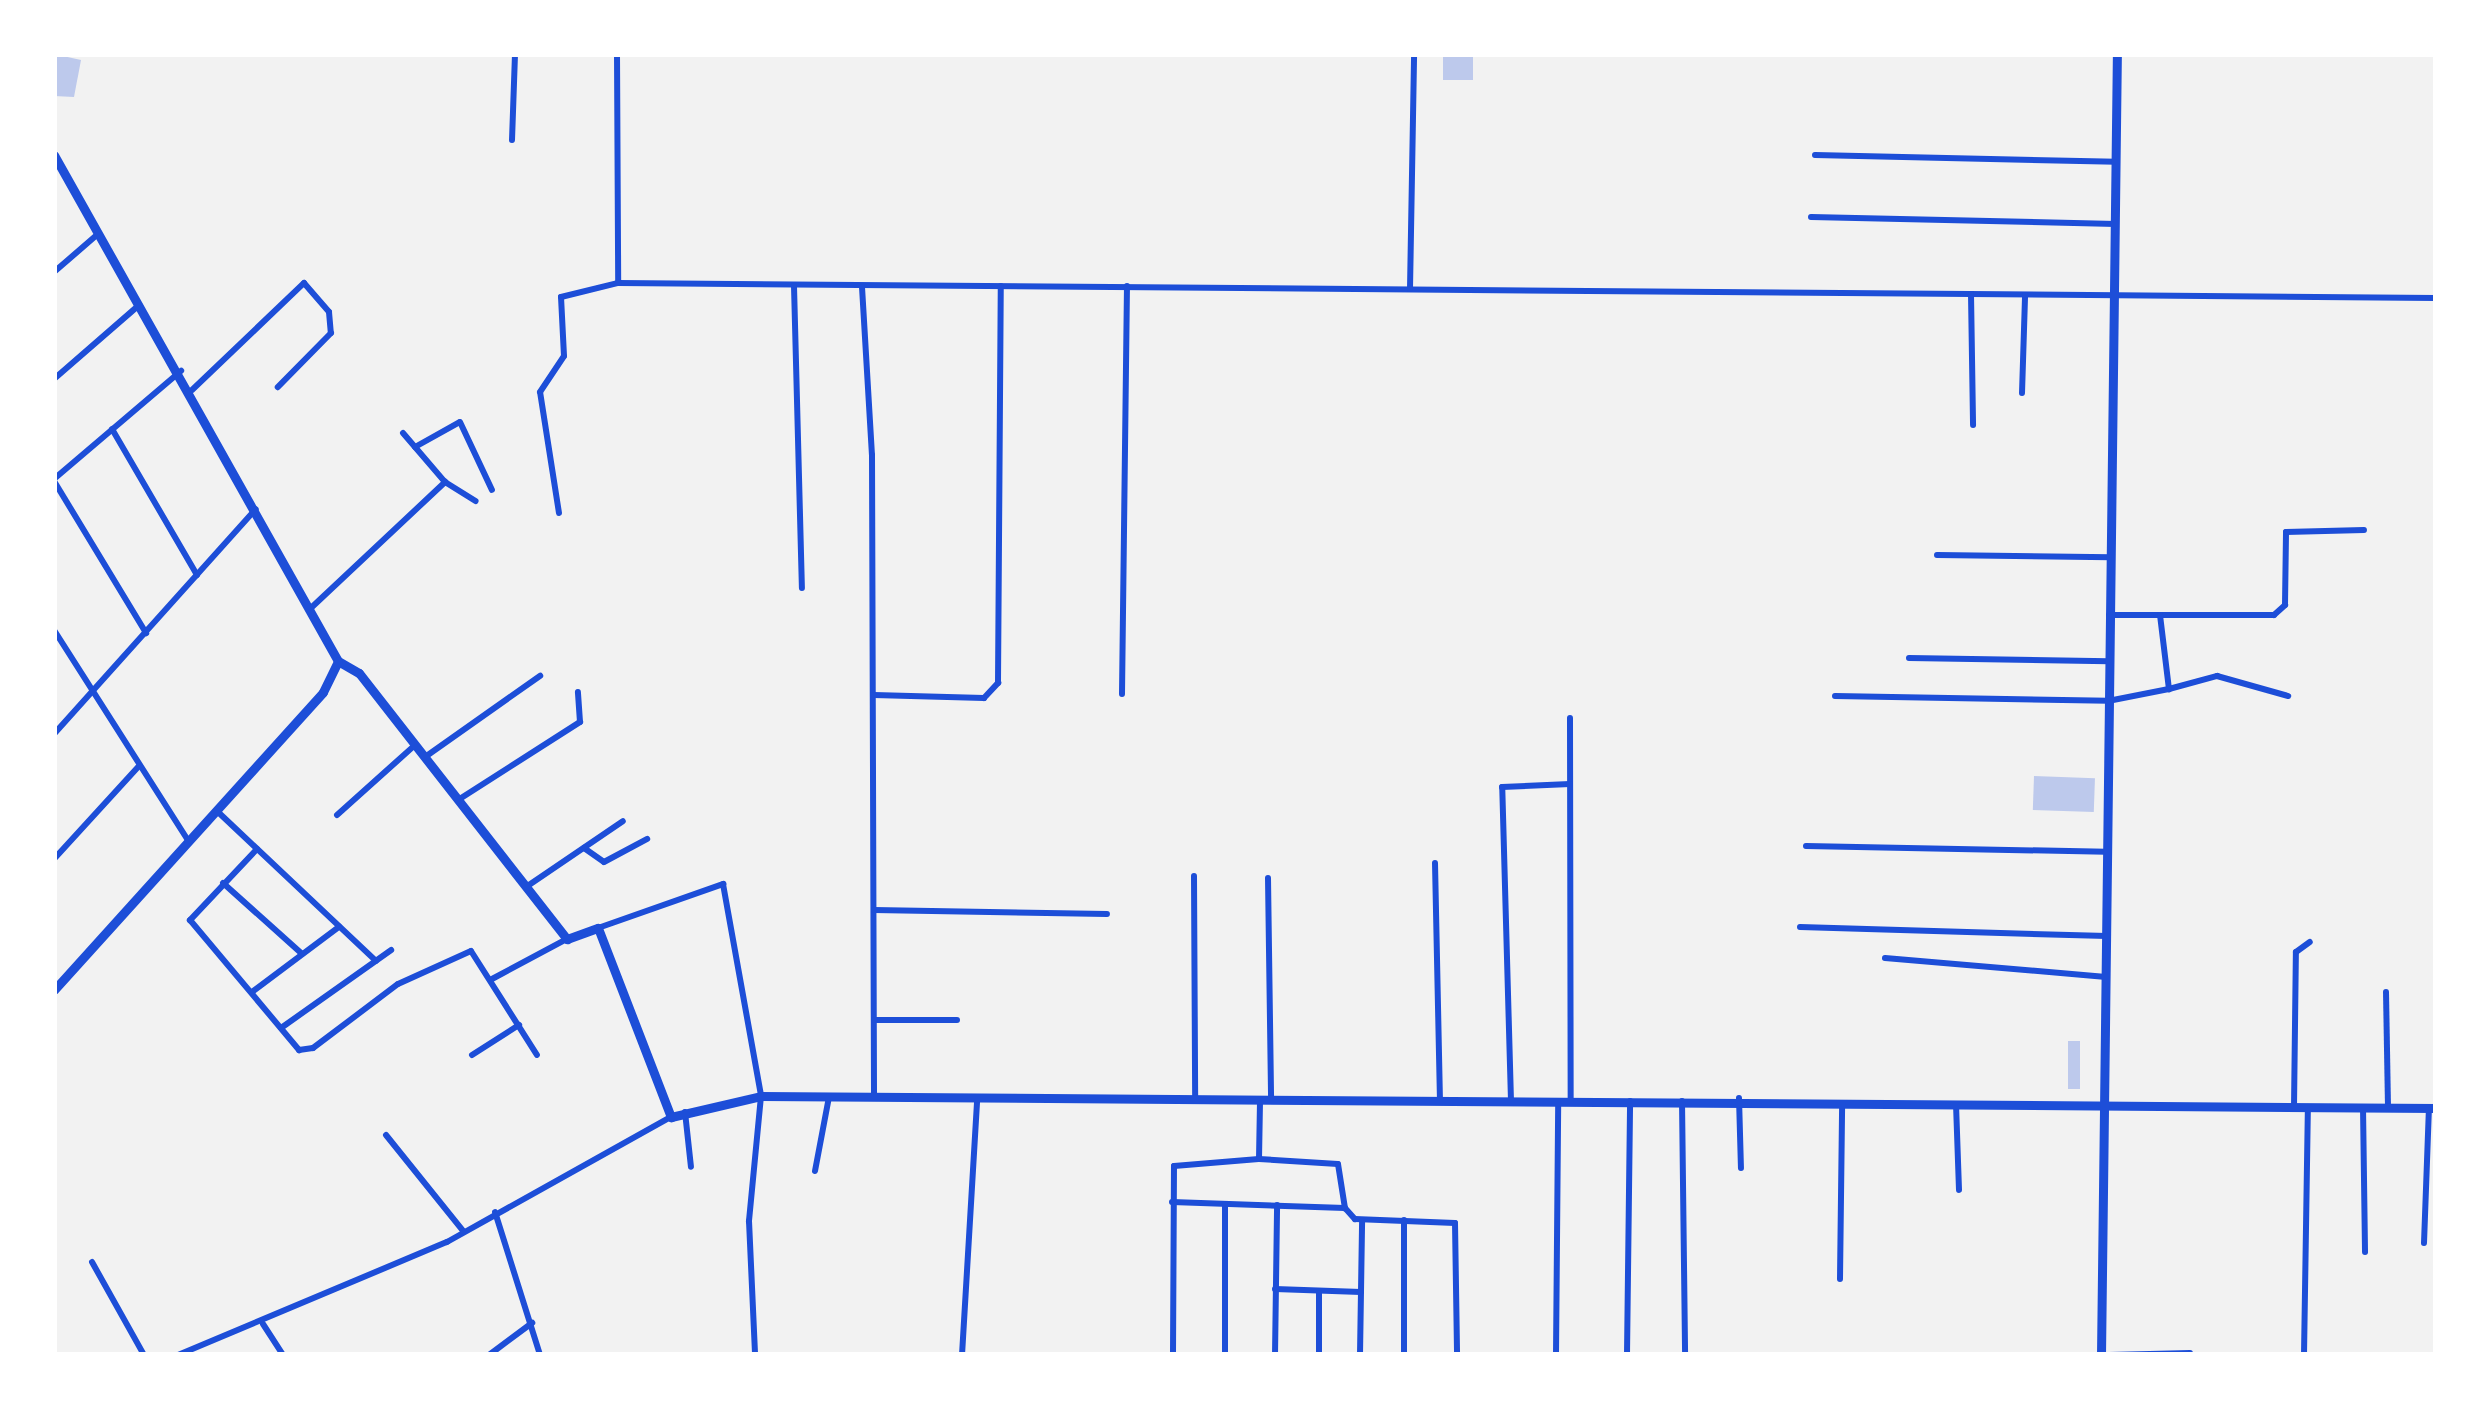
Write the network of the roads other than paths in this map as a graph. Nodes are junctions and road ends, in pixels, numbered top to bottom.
1 (514, 54) edge
2 (617, 54) edge
3 (1414, 54) edge
4 (2117, 54) edge
5 (512, 140) dead end
6 (1815, 154) dead end
7 (55, 159) edge
8 (2116, 162) junction
9 (1811, 218) dead end
10 (2116, 224) junction
11 (100, 232) junction
12 (54, 272) edge
13 (618, 283) junction
14 (794, 286) junction
15 (1001, 286) junction
16 (1127, 286) junction
17 (862, 287) junction
18 (1410, 289) junction
19 (1971, 294) junction
20 (2116, 294) junction
21 (2025, 295) junction
22 (2436, 298) edge
23 (142, 303) junction
24 (181, 371) junction
25 (54, 379) edge
26 (278, 387) dead end
27 (191, 390) junction
28 (2022, 393) dead end
29 (1973, 425) dead end
30 (112, 429) junction
31 (403, 433) dead end
32 (415, 447) junction
33 (54, 480) edge
34 (445, 482) junction
35 (492, 490) dead end
36 (476, 501) dead end
37 (257, 508) junction
38 (559, 513) dead end
39 (2364, 530) dead end
40 (1937, 555) dead end
41 (2111, 557) junction
42 (197, 575) junction
43 (802, 588) dead end
44 (312, 607) junction
45 (2110, 615) junction
46 (2160, 615) junction
47 (54, 630) edge
48 (146, 633) junction
49 (1909, 658) dead end
50 (338, 661) junction
51 (2109, 661) junction
52 (540, 676) dead end
53 (2169, 689) junction
54 (578, 692) dead end
55 (93, 693) junction
56 (1122, 694) dead end
57 (874, 695) junction
58 (1835, 696) dead end
59 (2288, 696) dead end
60 (2108, 701) junction
61 (1570, 718) dead end
62 (54, 734) edge
63 (415, 745) junction
64 (424, 757) junction
65 (139, 766) junction
66 (1570, 784) junction
67 (458, 800) junction
68 (218, 812) junction
69 (337, 814) dead end
70 (623, 821) dead end
71 (647, 839) dead end
72 (190, 843) junction
73 (1806, 847) dead end
74 (584, 848) junction
75 (256, 849) junction
76 (2106, 852) junction
77 (54, 859) edge
78 (1435, 863) dead end
79 (1194, 876) dead end
80 (1268, 878) dead end
81 (223, 883) junction
82 (526, 886) junction
83 (874, 910) junction
84 (1107, 914) dead end
85 (339, 926) junction
86 (1800, 927) dead end
87 (598, 928) junction
88 (2107, 936) junction
89 (567, 939) junction
90 (2310, 942) dead end
91 (392, 950) dead end
92 (302, 954) junction
93 (1885, 958) dead end
94 (376, 961) junction
95 (2106, 977) junction
96 (492, 980) junction
97 (54, 990) edge
98 (252, 992) junction
99 (2386, 992) dead end
100 (874, 1020) junction
101 (957, 1020) dead end
102 (519, 1025) junction
103 (281, 1028) junction
104 (472, 1055) dead end
105 (537, 1055) dead end
106 (761, 1096) junction
107 (829, 1096) junction
108 (874, 1096) junction
109 (978, 1096) junction
110 (1195, 1098) junction
111 (1739, 1098) junction
112 (1682, 1099) junction
113 (1266, 1100) junction
114 (1630, 1100) junction
115 (1842, 1100) junction
116 (1440, 1101) junction
117 (1511, 1101) junction
118 (1565, 1101) junction
119 (1956, 1102) junction
120 (2105, 1105) junction
121 (2294, 1107) junction
122 (2308, 1107) junction
123 (2363, 1107) junction
124 (2388, 1107) junction
125 (2433, 1108) edge
126 (685, 1112) junction
127 (671, 1117) junction
128 (386, 1136) dead end
129 (1259, 1160) junction
130 (691, 1167) dead end
131 (1741, 1168) dead end
132 (815, 1171) dead end
133 (1959, 1190) dead end
134 (1172, 1202) junction
135 (1225, 1204) junction
136 (1277, 1205) junction
137 (1345, 1208) junction
138 (495, 1212) junction
139 (1362, 1220) junction
140 (1404, 1220) junction
141 (464, 1232) junction
142 (2424, 1243) dead end
143 (2365, 1252) dead end
144 (92, 1262) dead end
145 (1840, 1280) dead end
146 (1275, 1289) junction
147 (1319, 1292) junction
148 (1361, 1292) junction
149 (532, 1323) junction
150 (262, 1324) junction
151 (2190, 1353) edge
152 (144, 1355) edge
153 (178, 1355) edge
154 (283, 1355) edge
155 (489, 1355) edge
156 (540, 1355) edge
157 (755, 1355) edge
158 (962, 1355) edge
159 (1173, 1355) edge
160 (1225, 1355) edge
161 (1275, 1355) edge
162 (1319, 1355) edge
163 (1360, 1355) edge
164 (1403, 1355) edge
165 (1456, 1355) edge
166 (1556, 1355) edge
167 (1628, 1355) edge
168 (1684, 1355) edge
169 (2105, 1355) edge
170 (2304, 1355) edge

1 - 5 street
2 - 13 street
3 - 18 street
4 - 8 street
6 - 8 street
7 - 11 street
8 - 10 street
9 - 10 street
10 - 20 street
11 - 12 street
11 - 23 street
13 - 14 street
13 - 38 street
14 - 17 street
14 - 43 street
15 - 16 street
15 - 17 street
15 - 57 street
16 - 18 street
16 - 56 street
17 - 57 street
18 - 19 street
19 - 21 street
19 - 29 street
20 - 21 street
20 - 22 street
20 - 41 street
21 - 28 street
23 - 24 street
23 - 25 street
24 - 27 street
24 - 30 street
26 - 27 street
27 - 37 street
30 - 33 street
30 - 42 street
31 - 32 street
32 - 34 street
32 - 35 street
33 - 48 street
34 - 36 street
34 - 44 street
37 - 42 street
37 - 44 street
39 - 46 street
40 - 41 street
41 - 45 street
42 - 48 street
44 - 50 street
45 - 46 street
45 - 51 street
46 - 53 street
47 - 55 street
48 - 55 street
49 - 51 street
50 - 63 street
50 - 68 street
51 - 60 street
52 - 64 street
53 - 59 street
53 - 60 street
54 - 67 street
55 - 62 street
55 - 65 street
57 - 83 street
58 - 60 street
60 - 76 street
61 - 66 street
63 - 64 street
63 - 69 street
64 - 67 street
65 - 72 street
65 - 77 street
66 - 117 street
66 - 118 street
67 - 82 street
68 - 72 street
68 - 75 street
70 - 74 street
71 - 74 street
72 - 97 street
73 - 76 street
74 - 82 street
75 - 81 street
75 - 85 street
76 - 88 street
78 - 116 street
79 - 110 street
80 - 113 street
81 - 92 street
81 - 98 street
82 - 89 street
83 - 84 street
83 - 100 street
85 - 92 street
85 - 94 street
86 - 88 street
87 - 89 street
87 - 106 street
87 - 127 street
88 - 95 street
89 - 96 street
90 - 121 street
91 - 94 street
92 - 98 street
93 - 95 street
94 - 103 street
95 - 120 street
96 - 102 street
96 - 103 street
98 - 103 street
99 - 124 street
100 - 101 street
100 - 108 street
102 - 104 street
102 - 105 street
106 - 107 street
106 - 126 street
106 - 157 street
107 - 108 street
107 - 132 street
108 - 109 street
109 - 110 street
109 - 158 street
110 - 113 street
111 - 112 street
111 - 115 street
111 - 131 street
112 - 114 street
112 - 168 street
113 - 116 street
113 - 129 street
114 - 118 street
114 - 167 street
115 - 119 street
115 - 145 street
116 - 117 street
117 - 118 street
118 - 166 street
119 - 120 street
119 - 133 street
120 - 121 street
120 - 169 street
121 - 122 street
122 - 123 street
122 - 170 street
123 - 124 street
123 - 143 street
124 - 125 street
125 - 142 street
126 - 127 street
126 - 130 street
127 - 138 street
128 - 141 street
129 - 134 street
129 - 137 street
134 - 135 street
134 - 159 street
135 - 136 street
135 - 160 street
136 - 137 street
136 - 146 street
137 - 139 street
138 - 141 street
138 - 149 street
139 - 140 street
139 - 148 street
140 - 164 street
140 - 165 street
141 - 150 street
144 - 152 street
146 - 147 street
146 - 161 street
147 - 148 street
147 - 162 street
148 - 163 street
149 - 155 street
149 - 156 street
150 - 153 street
150 - 154 street
151 - 169 street

